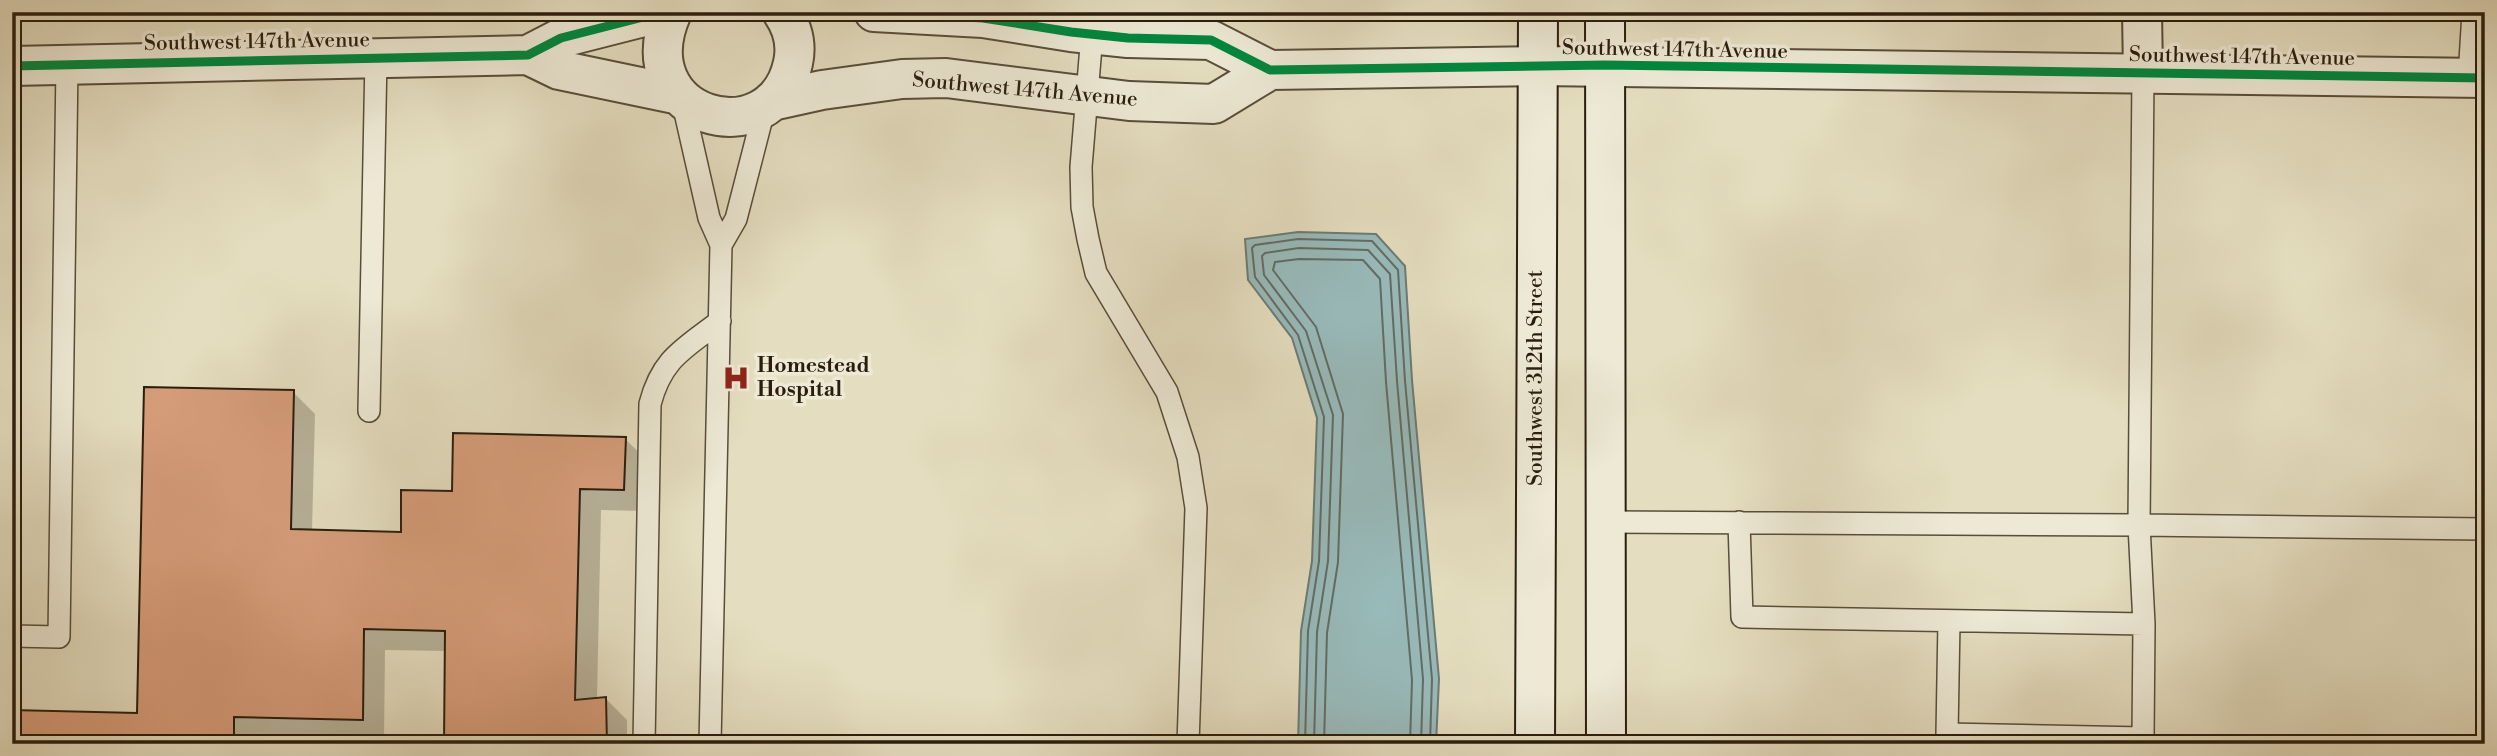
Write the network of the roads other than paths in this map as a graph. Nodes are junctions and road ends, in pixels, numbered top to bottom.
1 (663, 12) edge
2 (673, 12) edge
3 (782, 12) edge
4 (874, 12) edge
5 (1538, 12) edge
6 (1605, 12) edge
7 (2143, 12) edge
8 (2473, 12) edge
9 (1093, 34) junction
10 (528, 55) junction
11 (376, 57) junction
12 (67, 65) junction
13 (1605, 65) junction
14 (12, 66) edge
15 (1537, 66) junction
16 (1270, 70) junction
17 (2143, 73) junction
18 (2477, 78) edge
19 (681, 97) junction
20 (1086, 97) junction
21 (769, 103) junction
22 (721, 245) junction
23 (720, 321) junction
24 (369, 411) dead end
25 (1606, 522) junction
26 (1739, 523) junction
27 (2139, 525) junction
28 (2485, 529) edge
29 (1949, 621) junction
30 (2144, 624) junction
31 (12, 636) edge
32 (644, 744) edge
33 (710, 744) edge
34 (1188, 744) edge
35 (1535, 744) edge
36 (1606, 744) edge

1 - 10 street, Southwest 147th Avenue
2 - 19 street
3 - 21 street
4 - 9 street, Southwest 147th Avenue
5 - 15 street, Southwest 312th Street
6 - 13 street
7 - 17 street
8 - 18 lane
9 - 16 street, Southwest 147th Avenue
9 - 20 lane
10 - 11 street, Southwest 147th Avenue
10 - 19 street, Southwest 147th Avenue
11 - 12 street, Southwest 147th Avenue
11 - 24 lane
12 - 14 street, Southwest 147th Avenue
12 - 31 lane
13 - 15 street, Southwest 147th Avenue
13 - 17 street, Southwest 147th Avenue
13 - 25 street
15 - 16 street, Southwest 147th Avenue
15 - 35 street, Southwest 312th Street
16 - 20 street, Southwest 147th Avenue
17 - 18 street, Southwest 147th Avenue
17 - 27 lane
19 - 21 street, Southwest 147th Avenue
19 - 22 lane
20 - 21 street, Southwest 147th Avenue
20 - 34 lane
21 - 22 lane
22 - 23 lane
23 - 32 lane
23 - 33 lane
25 - 26 lane
25 - 36 street
26 - 27 lane
26 - 29 lane
27 - 28 lane
27 - 30 lane
29 - 30 lane
29 - 30 lane

